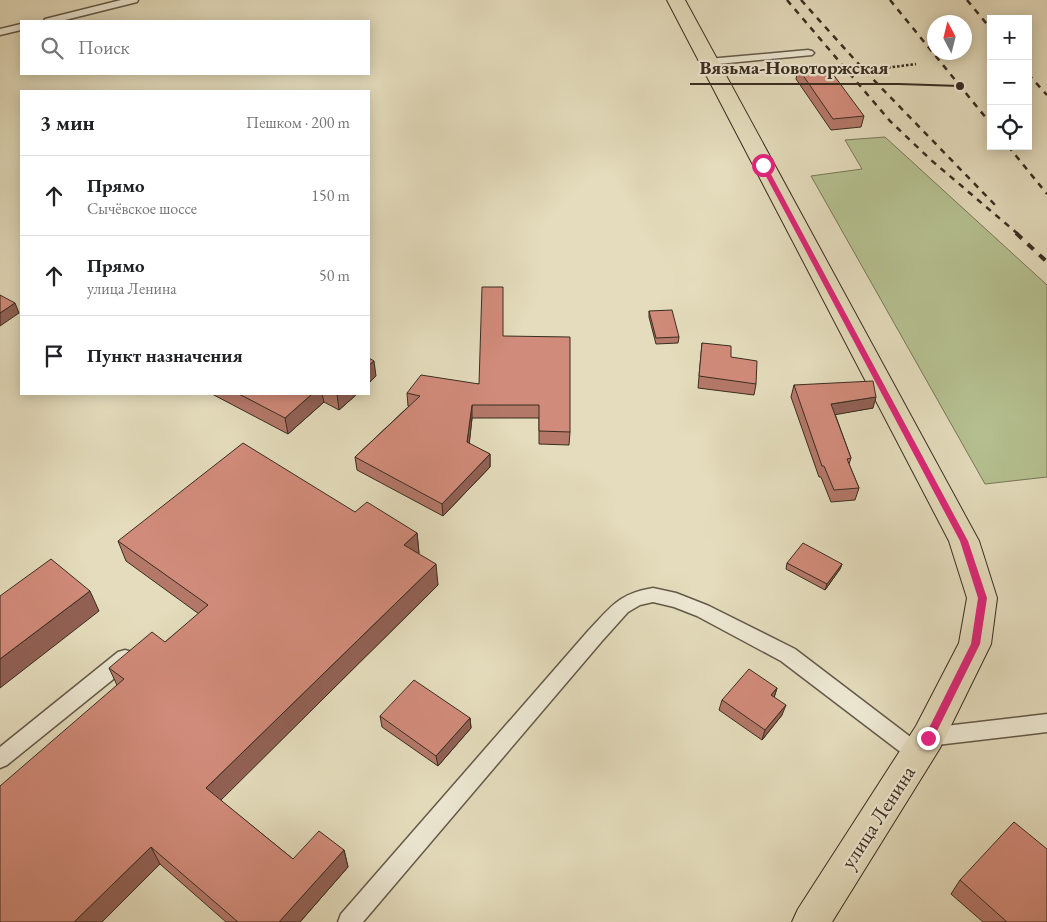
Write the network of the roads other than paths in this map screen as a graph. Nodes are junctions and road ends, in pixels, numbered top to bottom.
1 (133, 0) edge
2 (676, 0) edge
3 (54, 20) edge
4 (20, 28) edge
5 (0, 32) edge
6 (803, 53) road end
7 (708, 62) junction
8 (125, 658) edge
9 (1047, 724) edge
10 (923, 746) junction
11 (0, 759) edge
12 (349, 922) edge
13 (811, 922) edge

1 - 3 lane
2 - 7 main road, улица Ленина
4 - 5 lane
6 - 7 lane
7 - 10 main road, улица Ленина
8 - 11 lane
9 - 10 lane
10 - 12 lane
10 - 13 main road, улица Ленина

